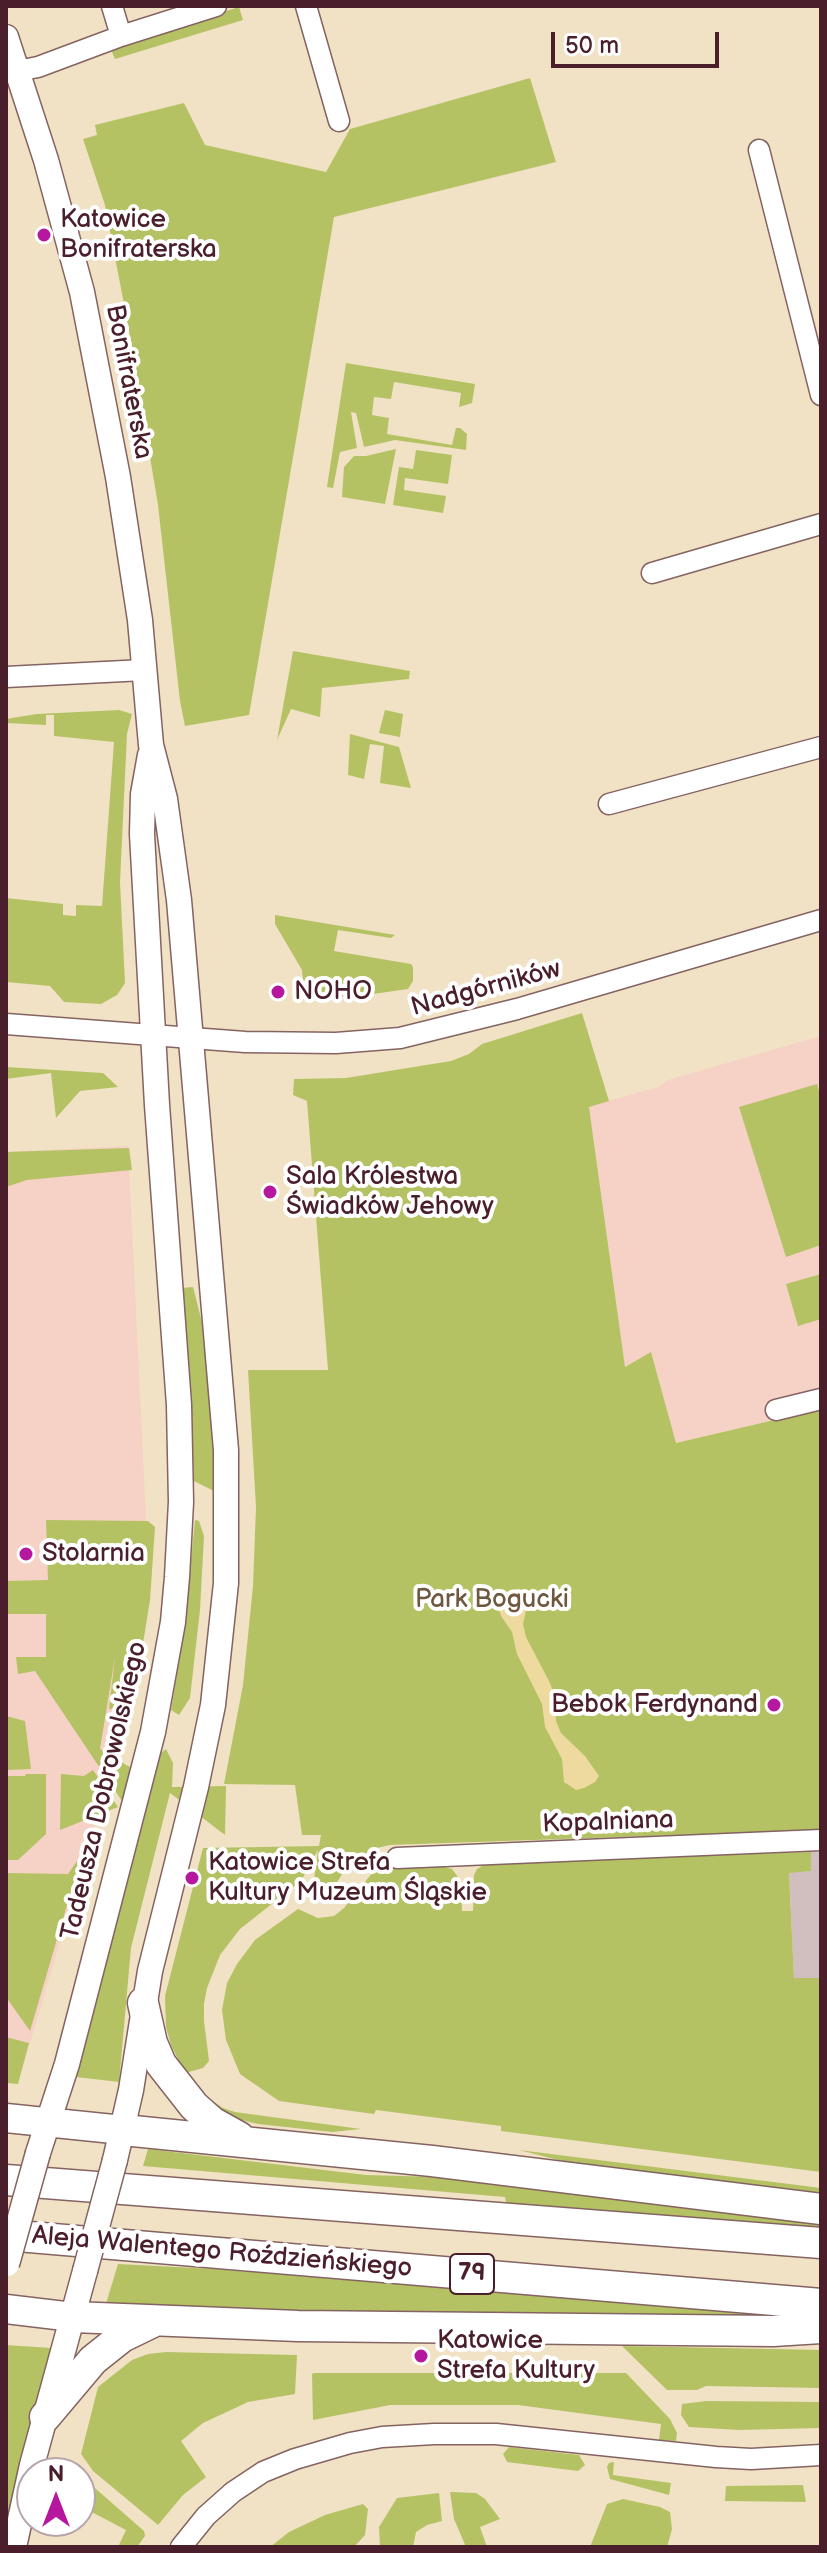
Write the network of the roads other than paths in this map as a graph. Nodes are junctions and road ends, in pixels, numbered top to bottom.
1 (112, 6) edge
2 (216, 6) edge
3 (306, 6) edge
4 (121, 36) junction
5 (6, 37) edge
6 (12, 72) edge
7 (339, 121) dead end
8 (759, 150) dead end
9 (821, 395) edge
10 (821, 524) edge
11 (652, 573) dead end
12 (144, 670) junction
13 (6, 677) edge
14 (151, 745) junction
15 (821, 747) edge
16 (609, 804) dead end
17 (821, 920) edge
18 (6, 1024) edge
19 (154, 1036) junction
20 (191, 1039) junction
21 (821, 1399) edge
22 (776, 1410) dead end
23 (821, 1840) edge
24 (397, 1858) dead end
25 (143, 2003) junction
26 (6, 2118) edge
27 (48, 2123) junction
28 (123, 2130) junction
29 (247, 2142) junction
30 (6, 2180) edge
31 (821, 2209) edge
32 (821, 2243) edge
33 (6, 2256) edge
34 (821, 2304) edge
35 (6, 2309) edge
36 (73, 2317) junction
37 (154, 2322) junction
38 (821, 2328) edge
39 (45, 2417) junction
40 (821, 2455) edge
41 (14, 2547) edge
42 (181, 2547) edge

1 - 4 street
2 - 4 street
3 - 7 street
4 - 6 street
5 - 6 street, Bonifraterska
6 - 12 street, Bonifraterska
8 - 9 street
10 - 11 street
12 - 13 street
12 - 14 street, Bonifraterska
14 - 19 street, Bonifraterska
14 - 20 street, Bonifraterska
15 - 16 street
17 - 20 street, Nadgórników
18 - 19 street, Nadgórników
19 - 20 street, Nadgórników
19 - 27 street, Tadeusza Dobrowolskiego
20 - 25 street
21 - 22 street
23 - 24 street, Kopalniana
25 - 28 street
25 - 29 main road
26 - 27 main road
27 - 28 main road
27 - 33 street, Tadeusza Dobrowolskiego, bridge
28 - 29 main road
28 - 36 street, bridge
29 - 31 main road
30 - 32 main road, Aleja Walentego Roździeńskiego / 79
33 - 34 main road, Aleja Walentego Roździeńskiego / 79
35 - 36 main road
36 - 37 main road
36 - 39 street
37 - 38 main road
37 - 39 main road
39 - 41 street
40 - 42 street

